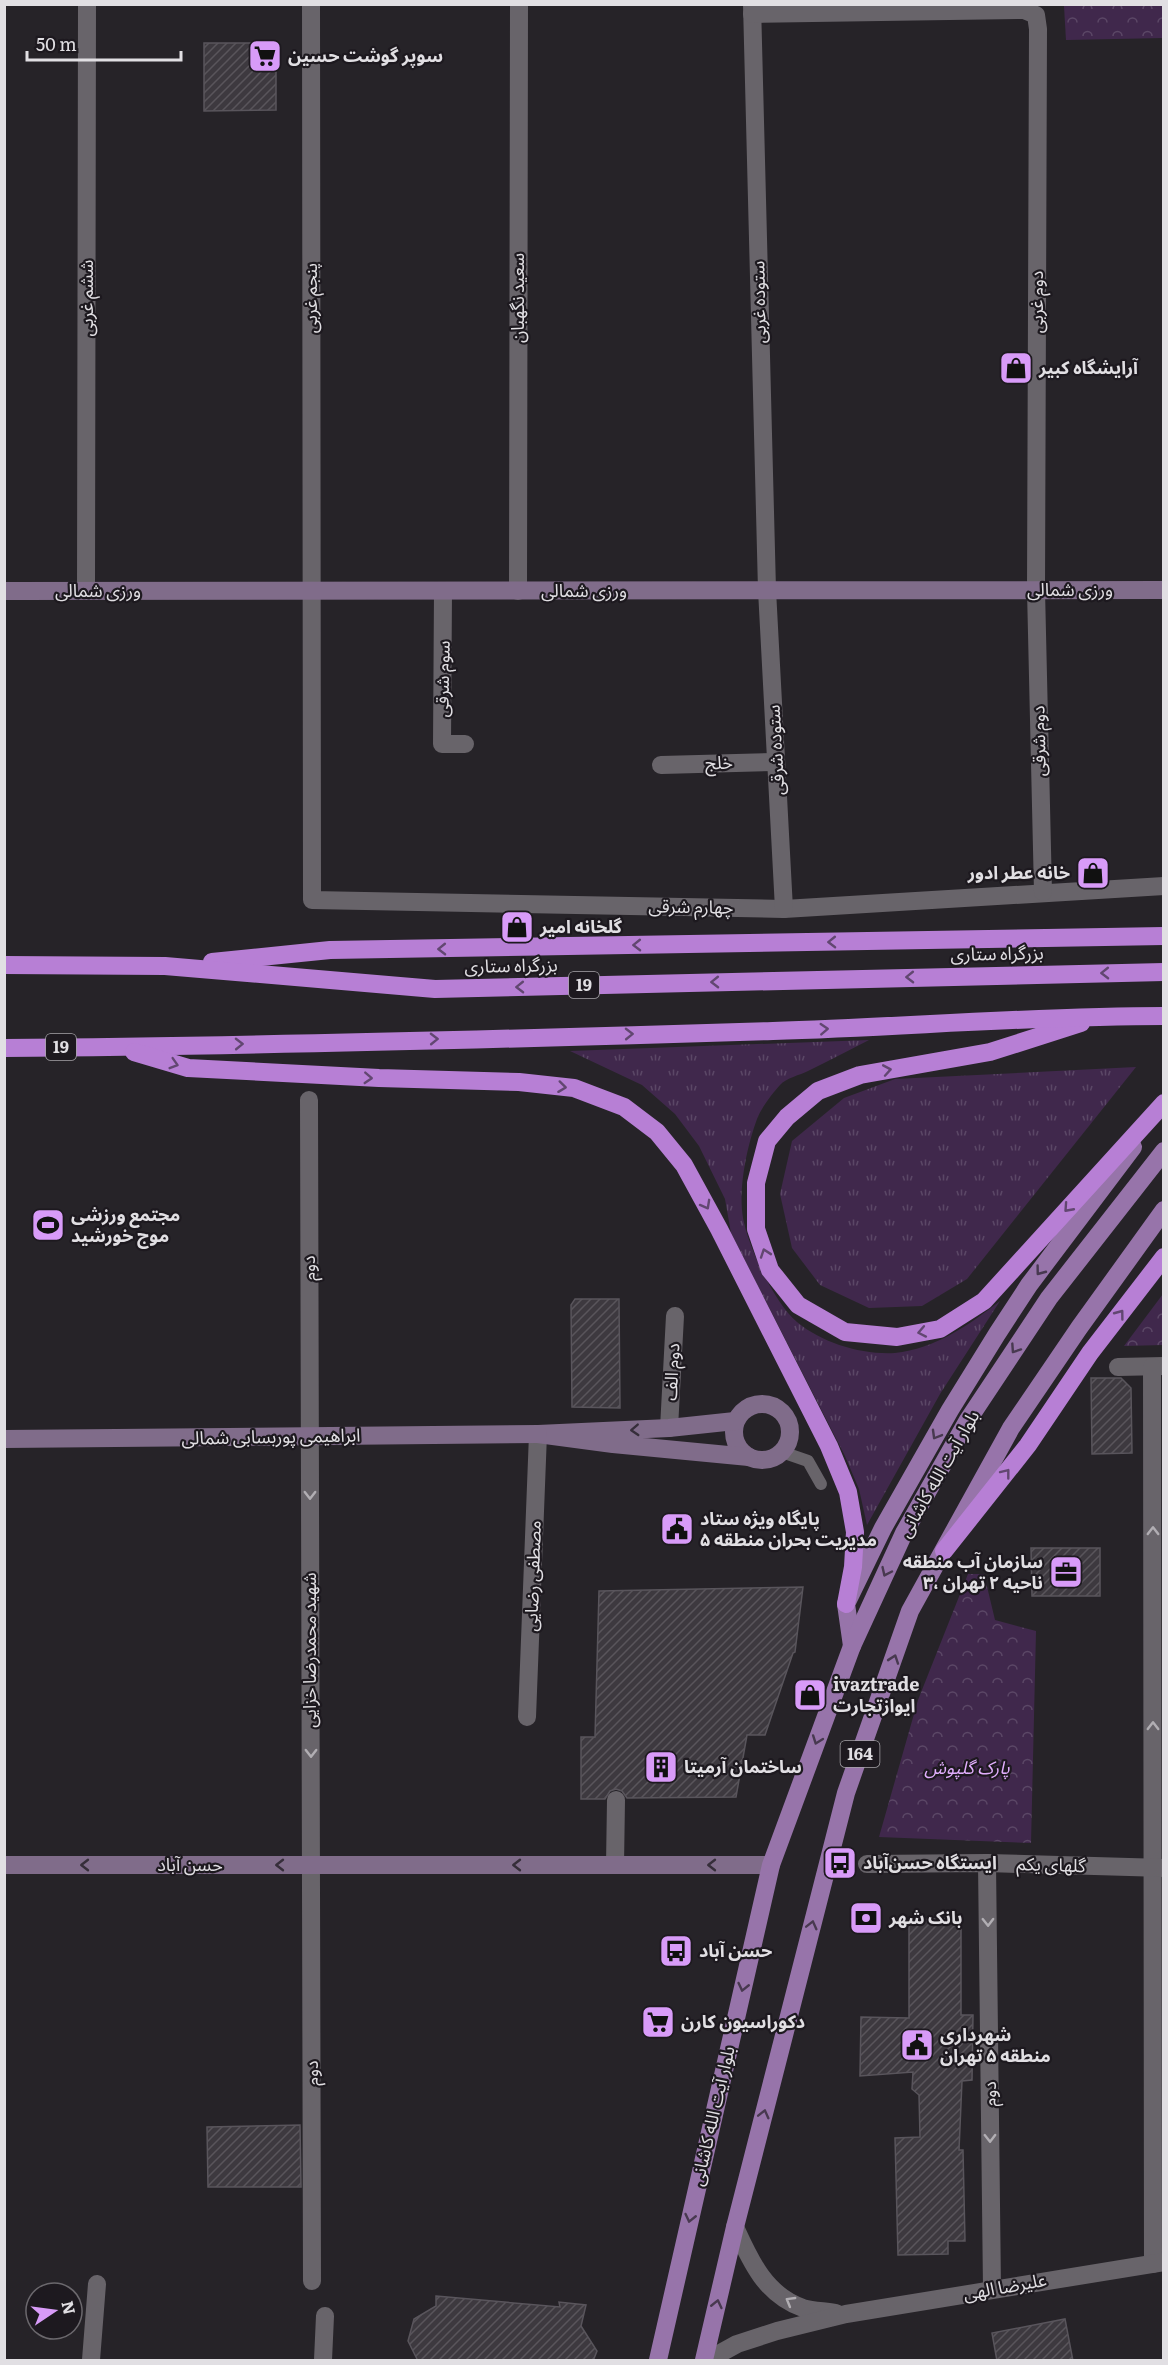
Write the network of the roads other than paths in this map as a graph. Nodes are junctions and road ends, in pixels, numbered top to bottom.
1 (87, 4) edge
2 (311, 4) edge
3 (519, 4) edge
4 (752, 9) edge
5 (767, 590) junction
6 (1036, 590) junction
7 (1164, 590) edge
8 (4, 591) edge
9 (86, 591) junction
10 (312, 591) junction
11 (443, 591) junction
12 (518, 591) junction
13 (465, 744) dead end
14 (776, 762) junction
15 (661, 765) dead end
16 (1164, 885) edge
17 (1042, 892) junction
18 (784, 909) junction
19 (1164, 936) edge
20 (4, 965) edge
21 (165, 966) junction
22 (1164, 972) edge
23 (1105, 1016) junction
24 (1164, 1016) edge
25 (118, 1047) junction
26 (4, 1048) edge
27 (309, 1100) dead end
28 (1164, 1105) edge
29 (1164, 1151) edge
30 (1164, 1210) edge
31 (1164, 1257) edge
32 (675, 1316) dead end
33 (1118, 1366) dead end
34 (1158, 1366) edge
35 (735, 1421) junction
36 (669, 1428) junction
37 (538, 1434) junction
38 (310, 1436) junction
39 (4, 1439) edge
40 (782, 1452) junction
41 (749, 1457) junction
42 (820, 1484) dead end
43 (944, 1551) junction
44 (846, 1604) junction
45 (852, 1646) junction
46 (528, 1718) dead end
47 (615, 1800) dead end
48 (987, 1863) junction
49 (867, 1864) dead end
50 (4, 1865) edge
51 (311, 1865) junction
52 (615, 1865) junction
53 (771, 1865) junction
54 (1158, 1869) edge
55 (735, 2227) junction
56 (1158, 2263) edge
57 (312, 2281) dead end
58 (97, 2284) dead end
59 (992, 2289) junction
60 (846, 2314) junction
61 (325, 2316) dead end
62 (91, 2361) edge
63 (322, 2361) edge
64 (658, 2361) edge
65 (704, 2361) edge
66 (708, 2361) edge

1 - 9 street, ششم غربی
2 - 10 street, پنجم غربی
3 - 12 street, سعید نگهبان
4 - 5 street, ستوده غربی
4 - 6 street, دوم غربی
5 - 6 street, ورزی شمالی
5 - 12 street, ورزی شمالی
5 - 14 street, ستوده شرقی
6 - 7 street, ورزی شمالی
6 - 17 street, دوم شرقی
8 - 9 street, ورزی شمالی
9 - 10 street, ورزی شمالی
10 - 11 street, ورزی شمالی
10 - 18 street, چهارم شرقی
11 - 12 street, ورزی شمالی
11 - 13 street, سوم شرقی
14 - 15 street, خلج
14 - 18 street, ستوده شرقی
16 - 17 street, چهارم شرقی
17 - 18 street, چهارم شرقی
19 -> 21 highway
20 - 21 highway, بزرگراه ستاری / 19
22 -> 21 highway, بزرگراه ستاری / 19
23 - 24 highway, 19
25 -> 23 highway, 19
28 -> 23 highway
25 - 26 highway, 19
25 -> 44 highway
27 - 38 street, دوم
28 -> 44 main road
29 -> 45 main road, بلوار آیت الله کاشانی / 164
30 - 43 main road, 164
43 -> 31 highway
32 - 36 street, دوم الف
33 - 34 street
54 -> 34 street
35 - 36 street, ابراهیمی پوربسابی شمالی
35 - 40 street
35 - 41 street
36 -> 37 street, ابراهیمی پوربسابی شمالی
37 - 38 street, ابراهیمی پوربسابی شمالی
37 - 41 street, ابراهیمی پوربسابی شمالی
37 - 46 street, مصطفی رضایی
38 - 39 street, ابراهیمی پوربسابی شمالی
38 -> 51 street, شهید محمدرضا خزایی
40 - 41 street
40 - 42 lane
55 -> 43 main road, 164
44 - 45 main road
45 -> 53 main road, بلوار آیت الله کاشانی / 164
47 - 52 street
48 - 49 street, گلهای یکم
48 - 54 street, گلهای یکم
48 -> 59 street, دوم
51 -> 50 street, حسن آباد
52 -> 51 street, حسن آباد
51 - 57 street, دوم
53 -> 52 street, حسن آباد
53 -> 64 main road, بلوار آیت الله کاشانی / 164
54 - 56 street
60 -> 55 street
65 -> 55 main road, 164
56 - 59 street, علیرضا الهی
58 - 62 street
59 - 60 street, علیرضا الهی
60 - 66 street
61 - 63 street

